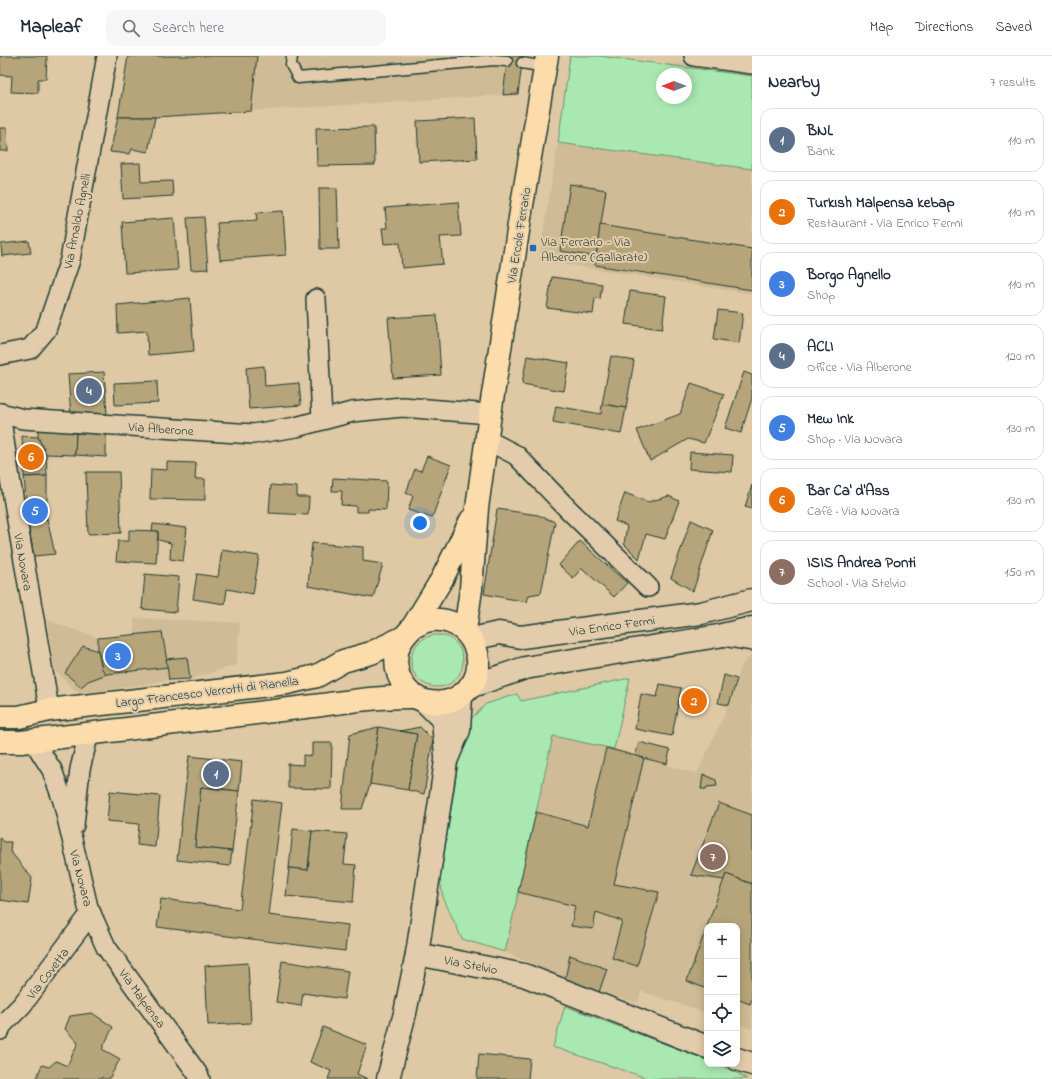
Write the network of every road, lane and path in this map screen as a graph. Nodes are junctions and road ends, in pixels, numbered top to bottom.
1 (107, 56) edge
2 (292, 56) edge
3 (694, 56) edge
4 (508, 61) dead end
5 (546, 61) edge
6 (522, 63) dead end
7 (752, 64) edge
8 (316, 299) dead end
9 (0, 355) edge
10 (0, 413) edge
11 (490, 414) junction
12 (322, 419) junction
13 (486, 440) junction
14 (6, 496) edge
15 (477, 508) junction
16 (648, 587) dead end
17 (752, 600) edge
18 (752, 628) edge
19 (408, 632) junction
20 (468, 635) junction
21 (718, 636) junction
22 (752, 641) edge
23 (465, 691) junction
24 (420, 699) junction
25 (49, 710) junction
26 (0, 717) edge
27 (89, 733) junction
28 (34, 740) junction
29 (0, 742) edge
30 (446, 761) junction
31 (72, 842) junction
32 (91, 913) junction
33 (417, 954) junction
34 (0, 1027) edge
35 (704, 1046) edge
36 (740, 1060) edge
37 (752, 1064) edge
38 (200, 1079) edge
39 (388, 1079) edge

1 - 9 street, Via Arnaldo Agnelli
2 - 4 lane
3 - 7 street
5 - 6 lane
5 - 11 main road, Via Ercole Ferrario
8 - 12 street
10 - 12 street, Via Alberone
10 - 14 street, Via Novara
11 - 12 street, Via Alberone
11 - 13 main road
13 - 15 main road
13 - 16 street
14 - 25 street, Via Novara
15 - 19 main road
15 - 20 main road
17 - 20 street, Via Enrico Fermi
18 - 21 street, Via Enrico Fermi
19 - 20 main road, Largo Francesco Verrotti di Pianella
19 - 24 main road
19 - 25 main road, Largo Francesco Verrotti di Pianella
20 - 23 main road
21 - 22 street, Via Enrico Fermi
21 - 23 street, Via Enrico Fermi
23 - 24 main road, Largo Francesco Verrotti di Pianella
23 - 30 street
24 - 27 main road, Largo Francesco Verrotti di Pianella
24 - 30 street
25 - 26 main road, Largo Francesco Verrotti di Pianella
27 - 28 main road, Largo Francesco Verrotti di Pianella
27 - 31 street, Via Novara
28 - 29 main road, Largo Francesco Verrotti di Pianella
28 - 31 street, Via Novara
30 - 33 street
31 - 32 street, Via Novara
32 - 34 street, Via Covetta
32 - 38 street, Via Malpensa
33 - 35 street, Via Stelvio
33 - 39 street
36 - 37 street

